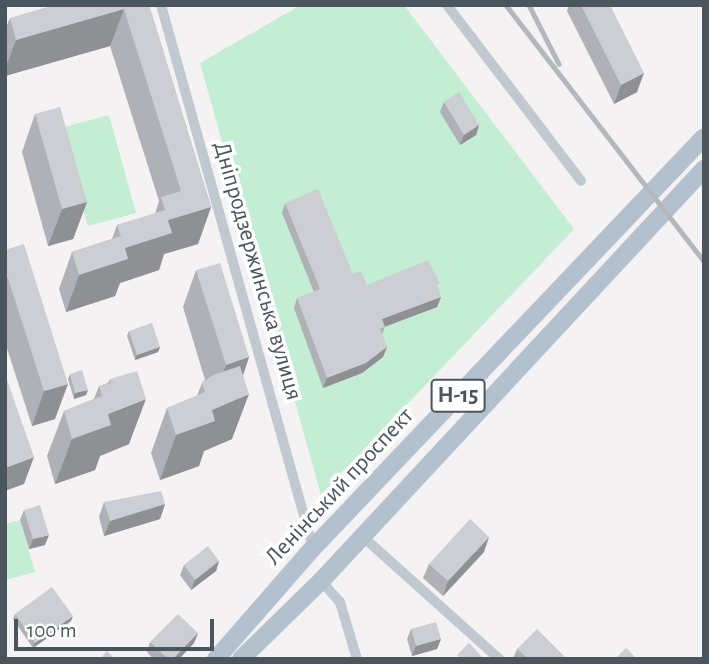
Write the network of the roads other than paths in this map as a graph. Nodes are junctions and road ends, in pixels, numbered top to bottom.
1 (161, 5) edge
2 (447, 5) edge
3 (704, 136) edge
4 (704, 169) edge
5 (580, 181) dead end
6 (361, 535) junction
7 (316, 545) junction
8 (338, 561) junction
9 (321, 581) junction
10 (216, 659) edge
11 (241, 659) edge
12 (356, 659) edge
13 (499, 659) edge

1 - 7 street, Дніпродзержинська вулиця
2 - 5 street
3 - 7 main road, Ленінський проспект / Н-15
4 - 6 main road, Ленінський проспект / Н-15
6 - 8 main road, Ленінський проспект / Н-15
6 - 13 street
7 - 8 main road
7 - 10 main road, Ленінський проспект / Н-15
8 - 9 main road, Ленінський проспект / Н-15
9 - 11 main road, Ленінський проспект / Н-15
9 - 12 street

